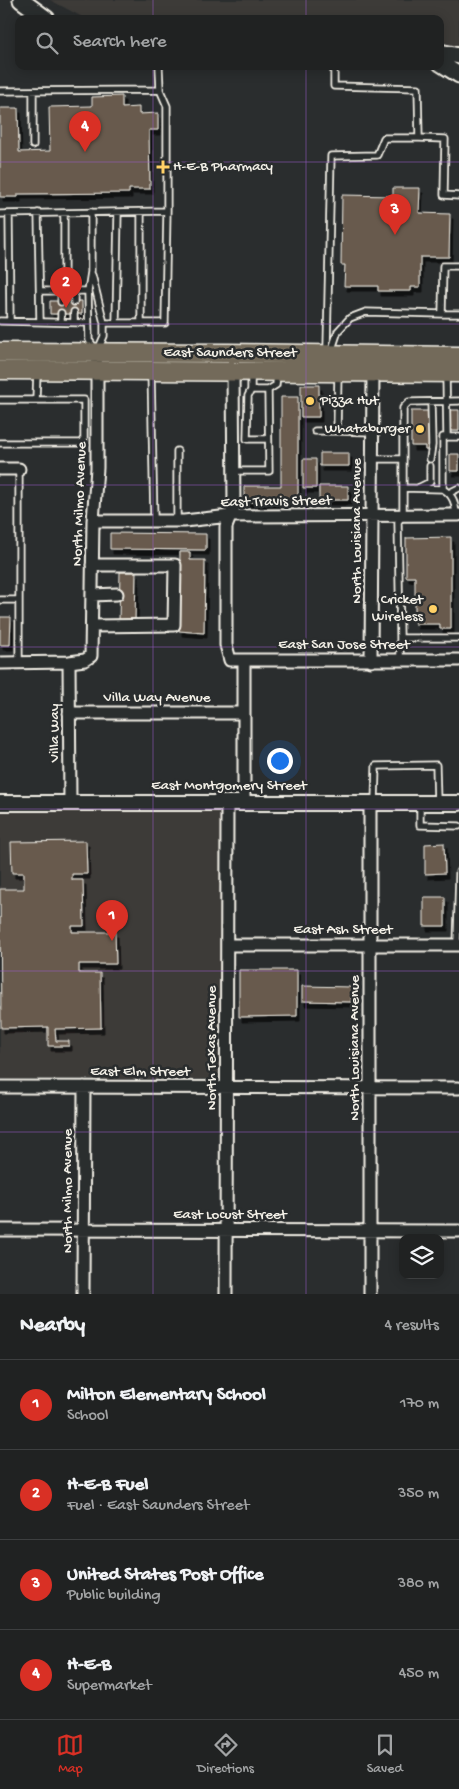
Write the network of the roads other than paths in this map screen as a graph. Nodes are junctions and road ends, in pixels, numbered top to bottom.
1 (21, 0) edge
2 (42, 15) edge
3 (444, 53) edge
4 (459, 56) edge
5 (444, 65) edge
6 (159, 70) edge
7 (334, 70) edge
8 (459, 74) edge
9 (160, 90) junction
10 (0, 91) edge
11 (33, 92) junction
12 (419, 138) junction
13 (33, 145) dead end
14 (459, 196) edge
15 (167, 211) junction
16 (91, 212) junction
17 (118, 212) junction
18 (141, 212) junction
19 (38, 213) junction
20 (64, 213) junction
21 (0, 214) edge
22 (9, 214) junction
23 (459, 266) edge
24 (91, 272) junction
25 (40, 291) junction
26 (62, 291) junction
27 (74, 291) junction
28 (88, 291) junction
29 (61, 302) dead end
30 (74, 302) dead end
31 (74, 312) dead end
32 (61, 313) dead end
33 (442, 314) junction
34 (459, 314) edge
35 (0, 321) edge
36 (10, 322) junction
37 (40, 322) junction
38 (61, 322) junction
39 (74, 322) junction
40 (88, 323) junction
41 (104, 323) junction
42 (116, 323) junction
43 (141, 323) junction
44 (0, 352) edge
45 (97, 352) junction
46 (330, 354) junction
47 (459, 356) edge
48 (0, 370) edge
49 (37, 370) junction
50 (97, 370) junction
51 (151, 370) junction
52 (203, 370) junction
53 (233, 371) junction
54 (251, 371) junction
55 (277, 371) junction
56 (338, 372) junction
57 (373, 372) junction
58 (452, 373) edge
59 (251, 390) junction
60 (268, 390) junction
61 (0, 400) edge
62 (36, 400) junction
63 (446, 401) junction
64 (459, 401) edge
65 (432, 402) junction
66 (83, 422) junction
67 (97, 422) junction
68 (315, 431) dead end
69 (337, 431) junction
70 (372, 432) junction
71 (447, 436) junction
72 (459, 436) edge
73 (268, 439) junction
74 (0, 443) edge
75 (177, 451) dead end
76 (404, 459) junction
77 (372, 460) junction
78 (19, 468) joint
79 (0, 469) edge
80 (234, 470) junction
81 (404, 488) junction
82 (459, 488) edge
83 (416, 489) junction
84 (443, 489) junction
85 (449, 493) junction
86 (371, 515) junction
87 (403, 515) junction
88 (230, 516) junction
89 (457, 516) edge
90 (93, 521) junction
91 (154, 521) junction
92 (177, 521) junction
93 (92, 565) junction
94 (117, 594) dead end
95 (92, 595) junction
96 (0, 600) edge
97 (19, 600) junction
98 (92, 626) junction
99 (400, 638) junction
100 (459, 638) edge
101 (244, 660) junction
102 (400, 660) junction
103 (459, 660) edge
104 (371, 661) junction
105 (69, 662) junction
106 (0, 663) edge
107 (19, 663) junction
108 (70, 713) junction
109 (244, 713) junction
110 (226, 802) junction
111 (244, 802) junction
112 (372, 802) junction
113 (0, 803) edge
114 (70, 803) junction
115 (420, 803) junction
116 (437, 803) junction
117 (459, 803) edge
118 (459, 826) edge
119 (459, 874) edge
120 (227, 945) junction
121 (370, 945) junction
122 (458, 945) edge
123 (0, 1087) edge
124 (84, 1087) junction
125 (227, 1087) junction
126 (370, 1088) junction
127 (459, 1088) edge
128 (0, 1230) edge
129 (84, 1230) junction
130 (226, 1230) junction
131 (370, 1231) junction
132 (459, 1231) edge
133 (84, 1294) edge
134 (226, 1294) edge
135 (370, 1294) edge

1 - 2 main road
3 - 4 main road
5 - 8 main road
6 - 9 lane
7 - 12 lane
9 - 11 lane
9 - 15 lane
10 - 11 lane
11 - 13 lane
12 - 14 lane
12 - 46 lane
15 - 18 lane
15 - 43 lane
16 - 17 lane
16 - 20 lane
16 - 24 lane
17 - 18 lane
17 - 42 lane
18 - 43 lane
19 - 20 lane
19 - 22 lane
19 - 25 lane
20 - 26 lane
21 - 22 lane
22 - 36 lane
23 - 33 lane
24 - 28 lane
24 - 41 lane
25 - 26 lane
25 - 37 lane
26 - 27 lane
26 - 29 lane
27 - 28 lane
27 - 30 lane
28 - 40 lane
31 - 39 lane
32 - 38 lane
33 - 34 lane
33 - 46 lane
35 - 36 lane
36 - 37 lane
37 - 38 lane
38 - 39 lane
39 - 40 lane
40 - 45 lane
41 - 42 lane
41 - 45 lane
42 - 43 lane
44 - 45 main road, East Saunders Street
45 - 46 main road, East Saunders Street
45 - 50 street, North Milmo Avenue
46 - 47 main road, East Saunders Street
46 - 52 main road
48 - 49 main road, East Saunders Street
49 - 50 main road, East Saunders Street
49 - 62 lane
50 - 51 main road, East Saunders Street
50 - 67 street, North Milmo Avenue
51 - 52 main road, East Saunders Street
51 - 91 lane
52 - 53 main road, East Saunders Street
53 - 54 main road, East Saunders Street
53 - 80 street
54 - 55 main road, East Saunders Street
54 - 59 lane
55 - 56 main road, East Saunders Street
55 - 60 lane
56 - 57 main road, East Saunders Street
56 - 69 lane
57 - 58 main road, East Saunders Street
57 - 70 street, North Louisiana Avenue
58 - 63 lane
59 - 60 lane
59 - 73 lane
60 - 73 lane
61 - 62 lane
62 - 66 lane
63 - 64 lane
63 - 65 lane
63 - 71 lane
65 - 76 lane
65 - 83 lane
66 - 67 lane
66 - 74 lane
67 - 90 street, North Milmo Avenue
68 - 69 lane
69 - 70 lane
70 - 77 street, North Louisiana Avenue
71 - 72 lane
71 - 84 lane
73 - 80 lane
75 - 92 lane
76 - 77 lane
76 - 81 lane
77 - 86 street, North Louisiana Avenue
78 - 79 street
78 - 97 lane
80 - 88 street
81 - 83 lane
81 - 87 lane
82 - 85 lane
83 - 84 lane
84 - 85 lane
85 - 89 lane
86 - 87 street, East Travis Street
86 - 88 street, East Travis Street
86 - 104 street, North Louisiana Avenue
87 - 89 street, East Travis Street
87 - 99 lane
88 - 92 street, East Travis Street
88 - 101 street, East San Jose Street
90 - 91 street, East Travis Street
90 - 93 street, North Milmo Avenue
91 - 92 street, East Travis Street
93 - 95 street, North Milmo Avenue
93 - 98 street
94 - 95 street
95 - 98 street, North Milmo Avenue
96 - 97 lane
97 - 107 lane
98 - 105 street, North Milmo Avenue
99 - 100 lane
99 - 102 lane
101 - 104 street, East San Jose Street
101 - 109 street
102 - 103 street, East San Jose Street
102 - 104 street, East San Jose Street
105 - 107 street
105 - 108 street, Villa Way
106 - 107 street
108 - 109 street, Villa Way Avenue
108 - 114 street, Villa Way
109 - 111 street
110 - 111 street, East Montgomery Street
110 - 114 street, East Montgomery Street
110 - 120 street, North Texas Avenue
111 - 112 street, East Montgomery Street
112 - 115 street, East Montgomery Street
112 - 116 lane
112 - 121 street, North Louisiana Avenue
113 - 114 street, East Montgomery Street
115 - 116 street, East Montgomery Street
115 - 118 lane
116 - 117 street, East Montgomery Street
119 - 122 lane
120 - 121 street, East Ash Street
120 - 125 street, North Texas Avenue
121 - 122 street, East Ash Street
121 - 126 street, North Louisiana Avenue
123 - 124 street, East Elm Street
124 - 125 street, East Elm Street
124 - 129 street, North Milmo Avenue
125 - 126 street, East Elm Street
125 - 130 street, North Texas Avenue
126 - 127 street, East Elm Street
126 - 131 street, North Louisiana Avenue
128 - 129 street, East Locust Street
129 - 130 street, East Locust Street
129 - 133 street, North Milmo Avenue
130 - 131 street, East Locust Street
130 - 134 street, North Texas Avenue
131 - 132 street, East Locust Street
131 - 135 street, North Louisiana Avenue

